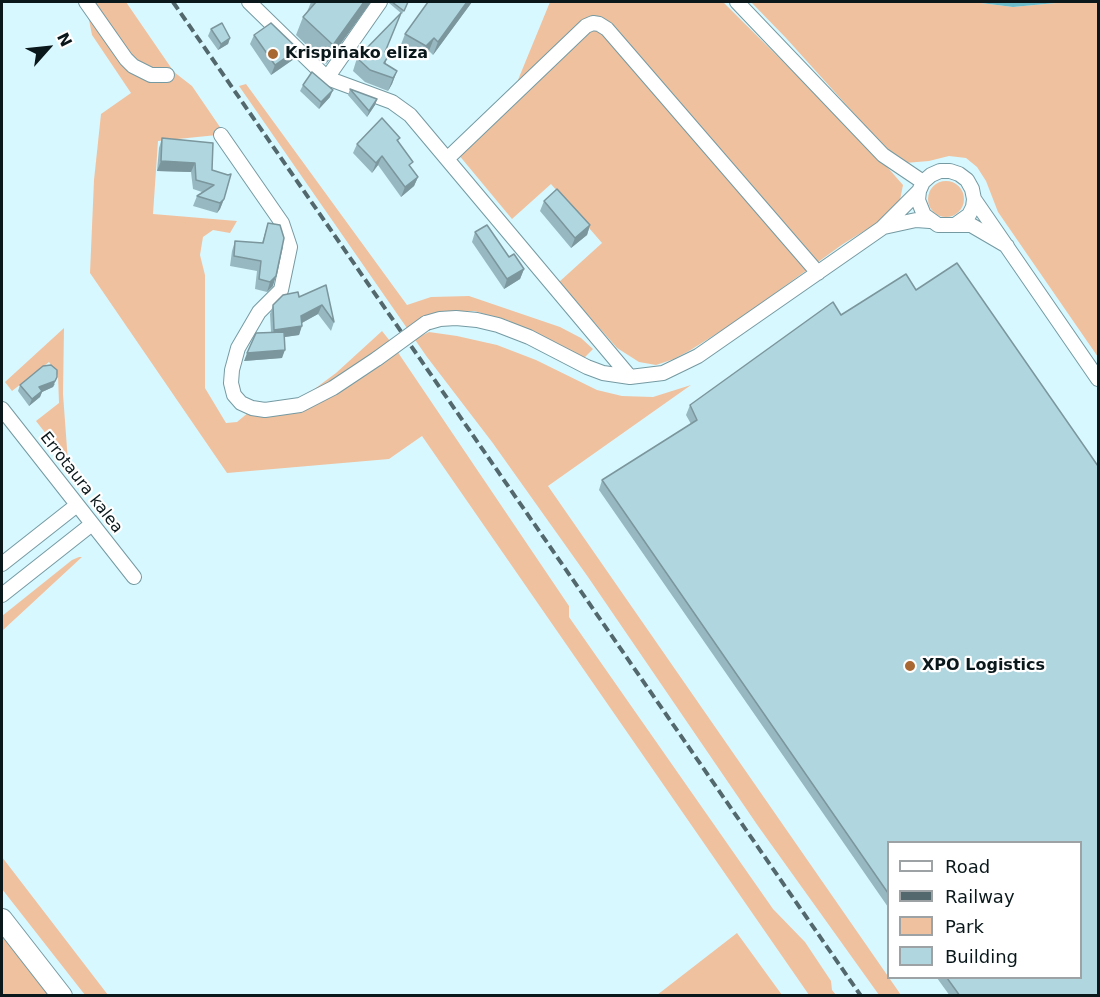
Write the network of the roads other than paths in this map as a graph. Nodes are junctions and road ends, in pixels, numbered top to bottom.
1 (86, 2) edge
2 (249, 2) edge
3 (380, 2) edge
4 (736, 2) edge
5 (167, 75) dead end
6 (327, 78) junction
7 (221, 135) dead end
8 (447, 159) junction
9 (921, 187) junction
10 (974, 199) junction
11 (930, 221) junction
12 (955, 225) junction
13 (882, 228) junction
14 (1007, 246) junction
15 (818, 273) junction
16 (630, 377) junction
17 (1098, 379) edge
18 (2, 409) edge
19 (77, 505) junction
20 (92, 524) junction
21 (2, 564) edge
22 (134, 577) dead end
23 (2, 595) edge
24 (2, 919) edge
25 (62, 996) edge

1 - 5 street
2 - 6 street
3 - 6 street
4 - 9 street
6 - 8 street
7 - 16 street, bridge
8 - 15 street
8 - 16 street
9 - 10 street
9 - 11 street
9 - 13 street
10 - 12 street
10 - 14 street
11 - 12 street
11 - 13 street
12 - 14 street
13 - 15 street
14 - 17 street
15 - 16 street
18 - 19 street, Errotaura kalea
19 - 20 street, Errotaura kalea
19 - 21 street
20 - 22 street, Errotaura kalea
20 - 23 street
24 - 25 street

